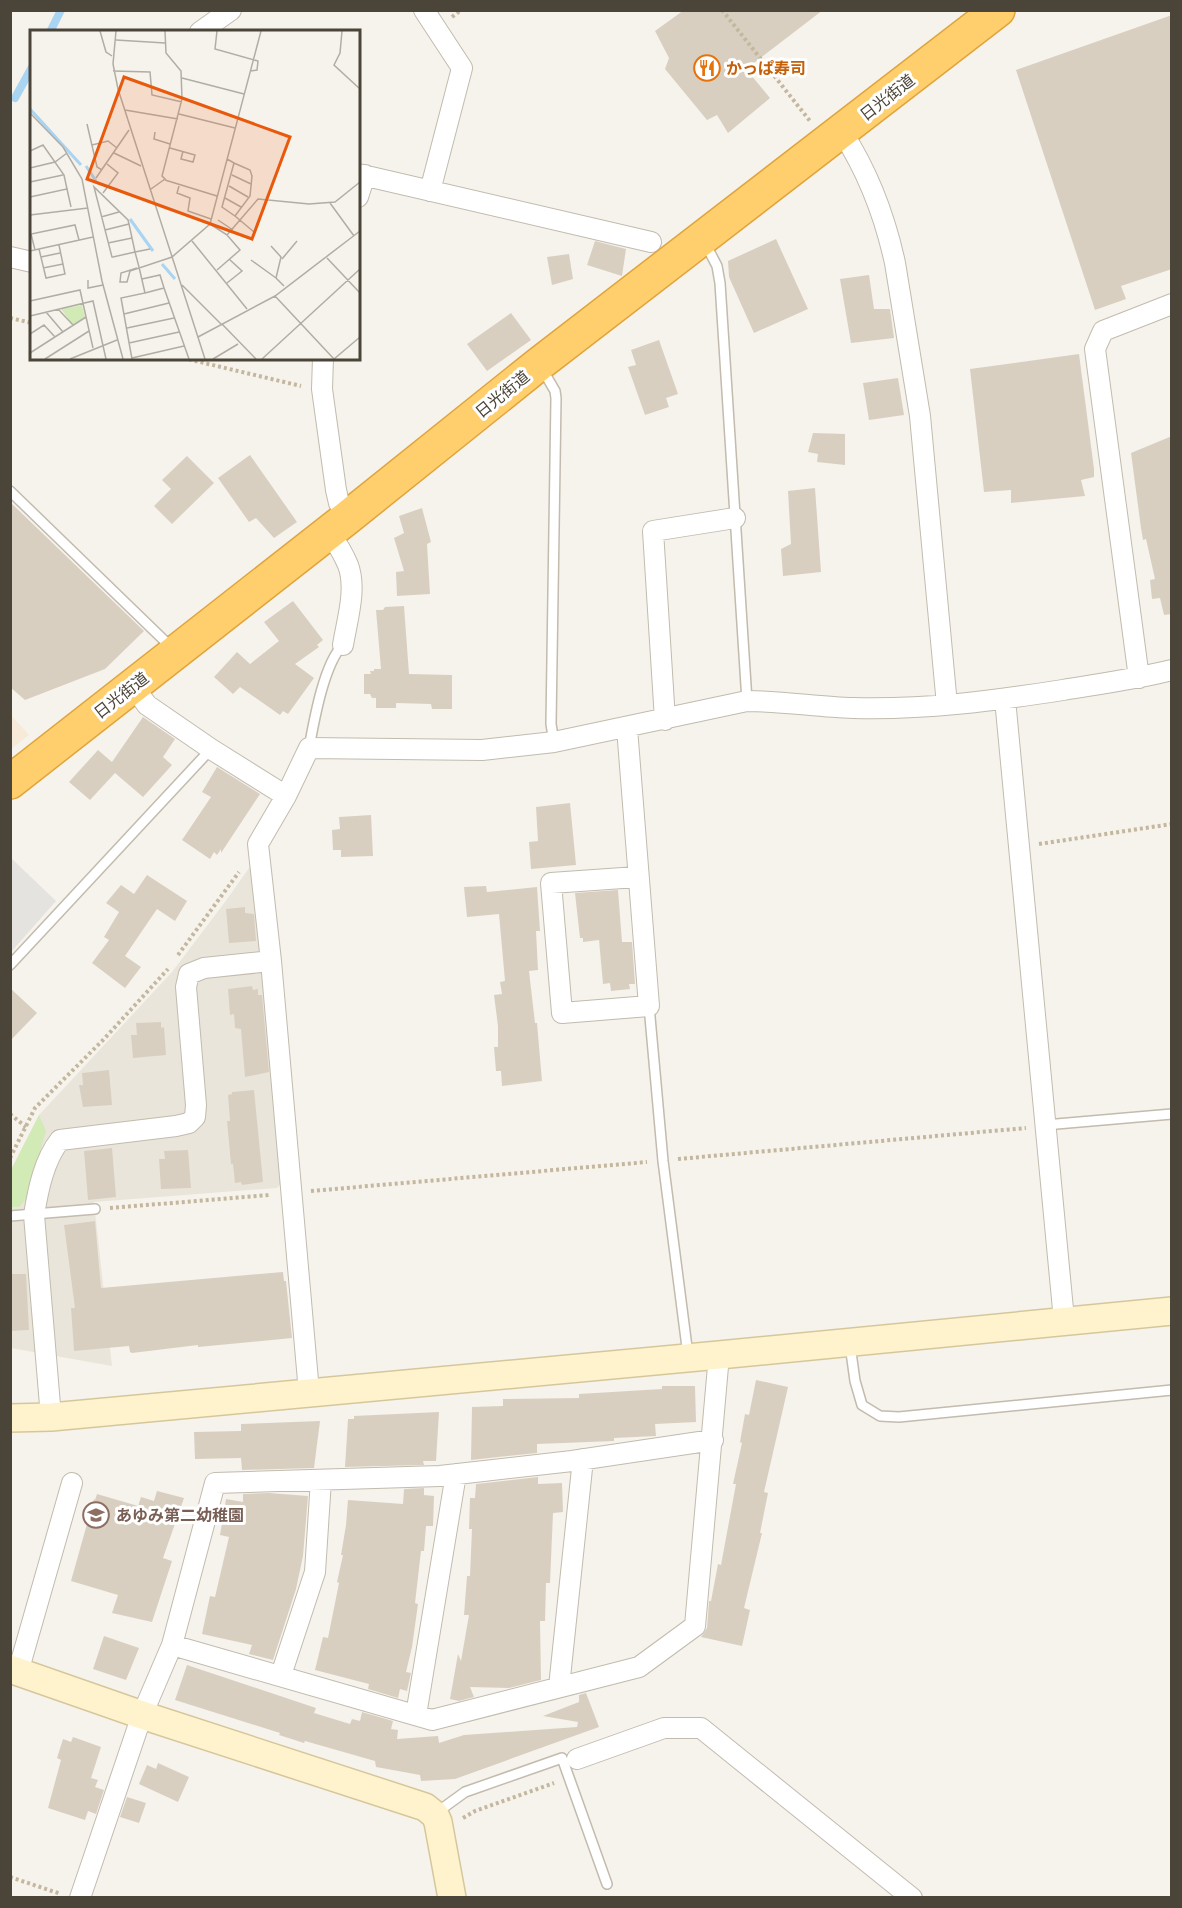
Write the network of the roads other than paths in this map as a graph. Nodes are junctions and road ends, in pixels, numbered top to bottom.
1 (231, 10) edge
2 (424, 10) edge
3 (998, 10) edge
4 (203, 30) edge
5 (834, 138) junction
6 (362, 174) edge
7 (430, 190) junction
8 (702, 239) junction
9 (651, 242) dead end
10 (10, 257) edge
11 (30, 262) edge
12 (1172, 304) edge
13 (323, 360) edge
14 (539, 364) junction
15 (10, 491) edge
16 (735, 518) junction
17 (338, 525) junction
18 (343, 645) joint
19 (176, 652) junction
20 (1172, 670) edge
21 (1139, 678) junction
22 (133, 686) junction
23 (1005, 699) junction
24 (747, 701) junction
25 (947, 705) junction
26 (665, 720) junction
27 (627, 728) junction
28 (554, 742) junction
29 (309, 748) junction
30 (211, 749) junction
31 (10, 782) edge
32 (286, 796) junction
33 (637, 877) junction
34 (271, 962) junction
35 (10, 965) edge
36 (649, 1006) junction
37 (1172, 1114) edge
38 (1045, 1125) junction
39 (95, 1209) road end
40 (34, 1215) junction
41 (10, 1216) edge
42 (1172, 1311) edge
43 (1064, 1320) junction
44 (850, 1342) junction
45 (719, 1355) junction
46 (688, 1358) junction
47 (1172, 1390) edge
48 (309, 1392) junction
49 (51, 1417) junction
50 (10, 1418) edge
51 (713, 1440) junction
52 (583, 1459) junction
53 (456, 1474) junction
54 (321, 1480) junction
55 (72, 1483) dead end
56 (172, 1645) junction
57 (14, 1671) edge
58 (281, 1675) junction
59 (559, 1687) junction
60 (142, 1715) junction
61 (416, 1715) junction
62 (577, 1759) dead end
63 (435, 1815) junction
64 (607, 1884) dead end
65 (71, 1896) edge
66 (452, 1898) edge
67 (912, 1898) edge

1 - 4 street
2 - 7 street
3 - 5 highway, 日光街道
5 - 8 highway, 日光街道
5 - 25 street
6 - 7 street
7 - 9 street
8 - 14 highway, 日光街道
8 - 16 lane
10 - 11 street
12 - 21 street
13 - 17 street
14 - 17 highway, 日光街道
14 - 28 lane
15 - 19 lane
16 - 24 lane
16 - 26 street
17 - 18 street
17 - 19 highway, 日光街道
18 - 29 lane
19 - 22 highway, 日光街道
20 - 21 street
21 - 23 street
22 - 30 street
22 - 31 highway, 日光街道
23 - 25 street
23 - 38 street
24 - 25 street
24 - 26 street
26 - 27 street
27 - 28 street
27 - 33 street
28 - 29 street
29 - 32 street
30 - 32 street
30 - 35 lane
32 - 34 street
33 - 36 street
33 - 36 street
34 - 40 street
34 - 48 street
36 - 46 lane
37 - 38 lane
38 - 43 street
39 - 40 lane
40 - 41 lane
40 - 49 street
42 - 43 street
43 - 44 street
44 - 45 street
44 - 47 lane
45 - 46 street
45 - 51 street
46 - 48 street
48 - 49 street
49 - 50 street
51 - 52 street
51 - 59 street
52 - 53 street
52 - 59 street
53 - 54 street
53 - 61 street
54 - 56 street
54 - 58 street
55 - 57 street
56 - 58 street
56 - 60 street
57 - 60 street
58 - 61 street
59 - 61 street
60 - 63 street
60 - 65 street
62 - 67 street
63 - 64 lane
63 - 66 street

